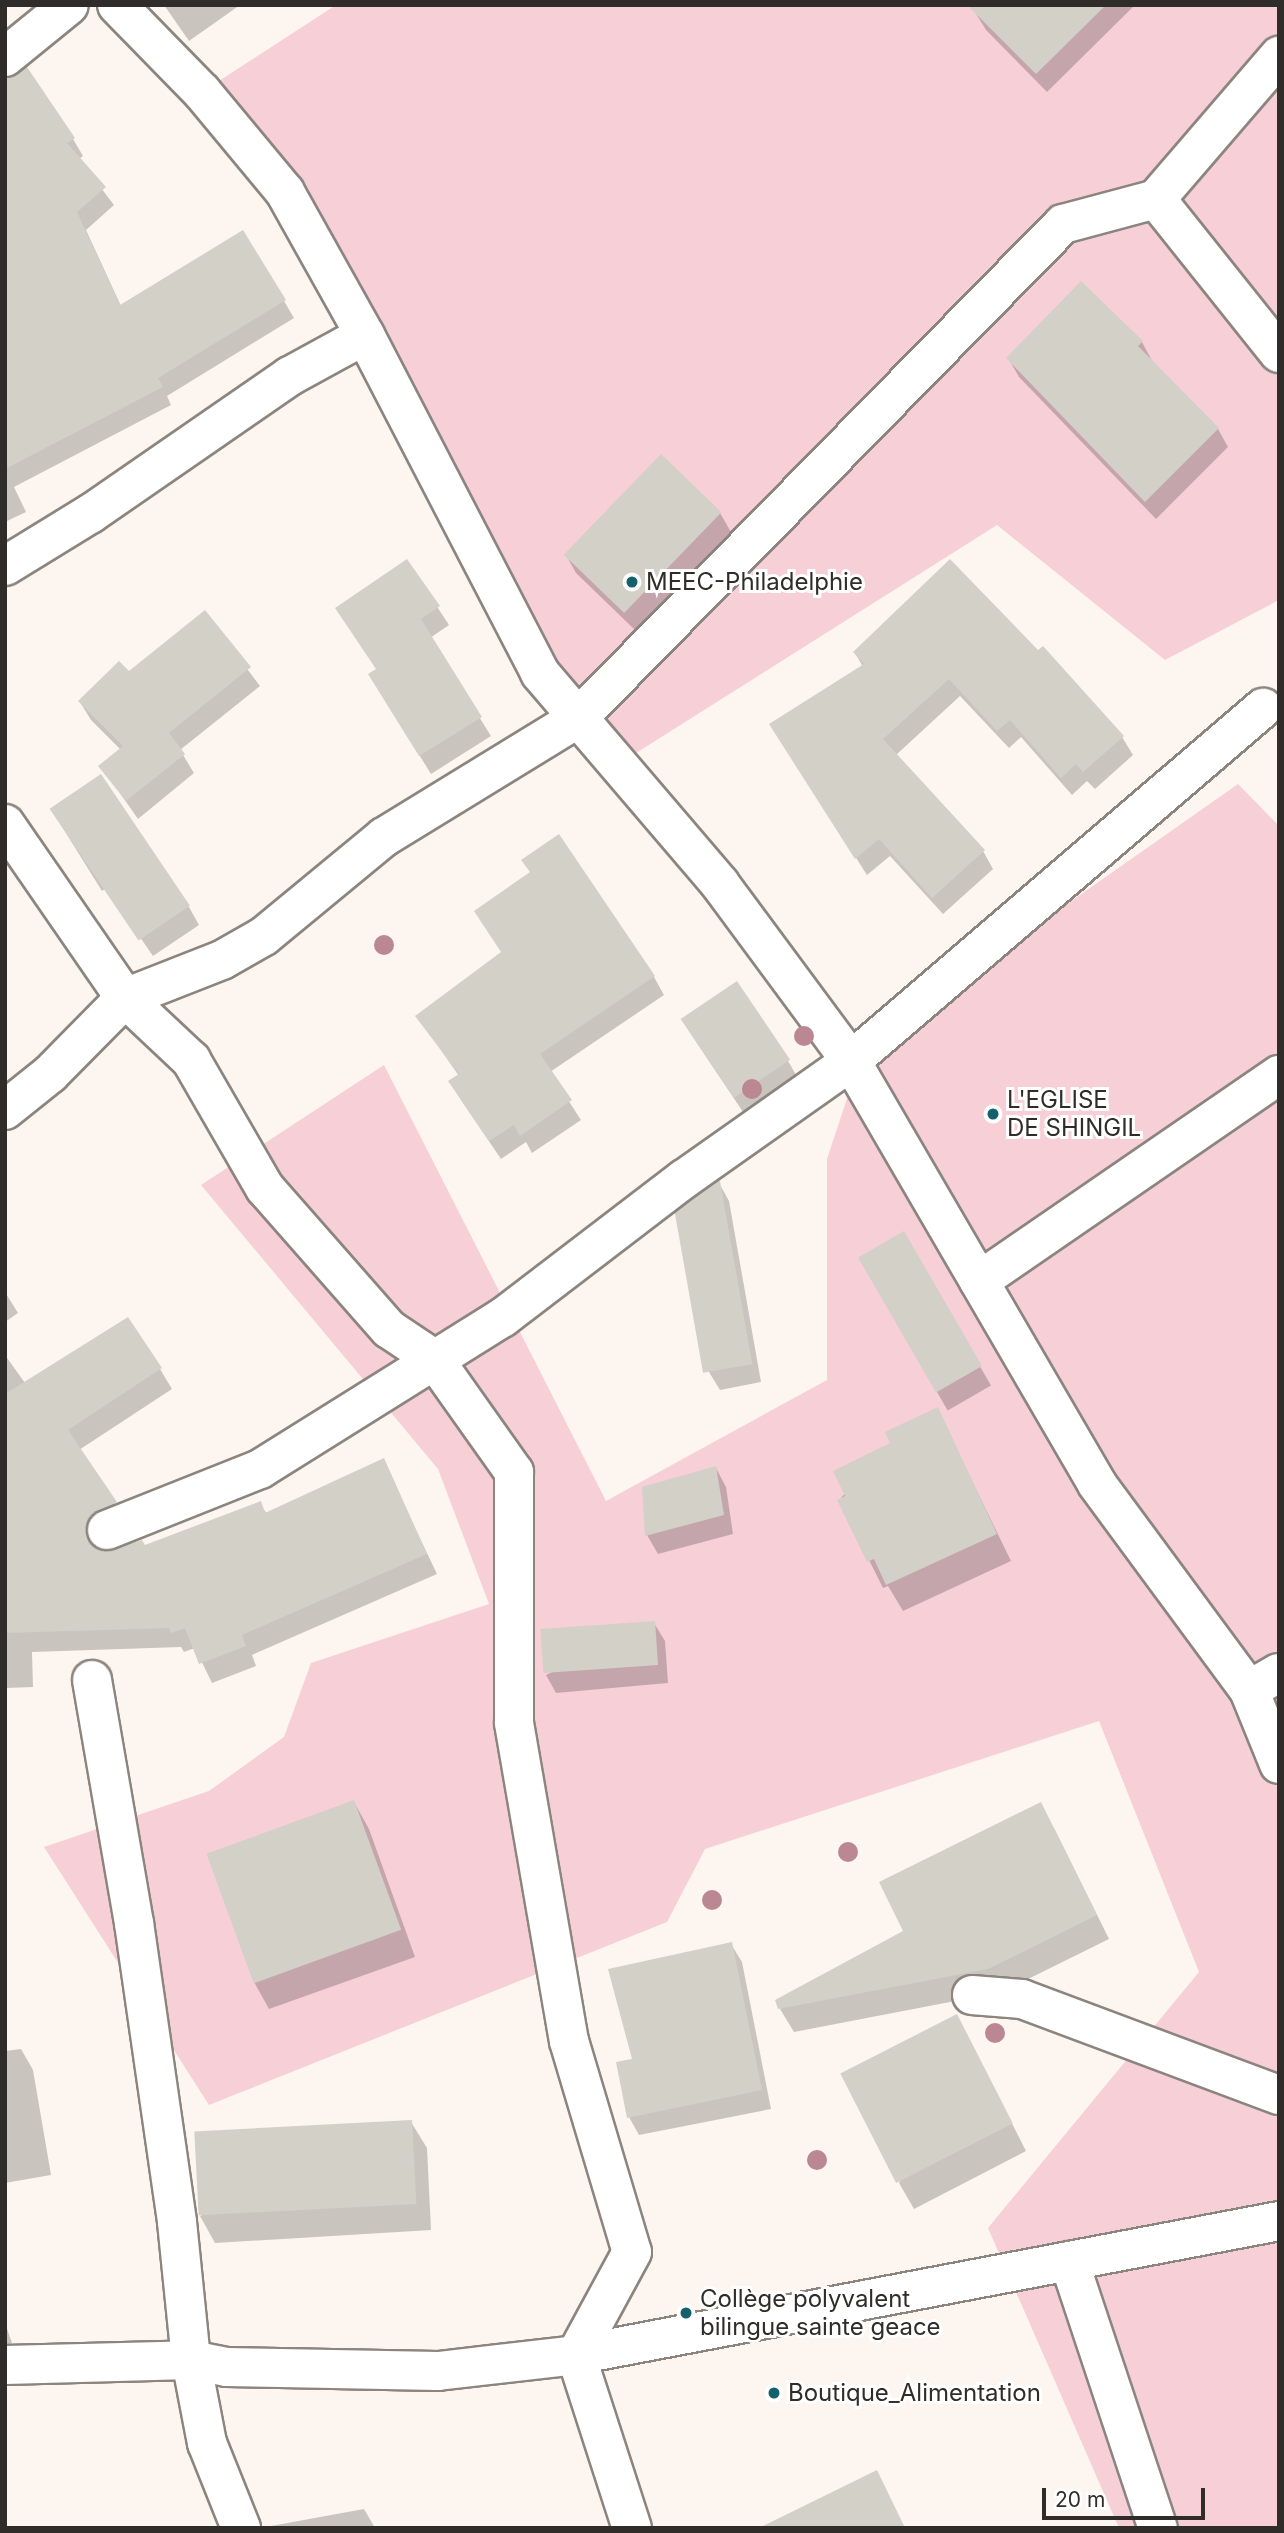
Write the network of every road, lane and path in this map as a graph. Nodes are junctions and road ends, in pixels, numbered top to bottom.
1 (69, 5) edge
2 (117, 5) edge
3 (1279, 56) edge
4 (5, 57) edge
5 (1156, 199) junction
6 (365, 335) junction
7 (1279, 353) edge
8 (5, 566) edge
9 (1263, 708) dead end
10 (578, 718) junction
11 (5, 824) edge
12 (125, 998) junction
13 (850, 1061) junction
14 (1279, 1075) edge
15 (5, 1110) edge
16 (979, 1281) junction
17 (434, 1359) junction
18 (107, 1530) dead end
19 (92, 1680) dead end
20 (1264, 1681) edge
21 (1279, 1764) edge
22 (972, 1995) dead end
23 (1279, 2095) edge
24 (1279, 2221) edge
25 (1069, 2261) junction
26 (576, 2355) junction
27 (191, 2360) junction
28 (5, 2365) edge
29 (241, 2528) edge
30 (632, 2528) edge
31 (1158, 2528) edge

1 - 4 street
2 - 6 street
3 - 5 street
5 - 7 street
5 - 10 street
6 - 8 street
6 - 10 street
9 - 13 street
10 - 12 street
10 - 13 street
11 - 12 street
12 - 15 street
12 - 17 street
13 - 16 street
13 - 17 street
14 - 16 street
16 - 20 street
17 - 18 street
17 - 26 street
19 - 27 street
20 - 21 street
22 - 23 street
24 - 25 street
25 - 26 street
25 - 31 street
26 - 27 street
26 - 30 street
27 - 28 street
27 - 29 street

